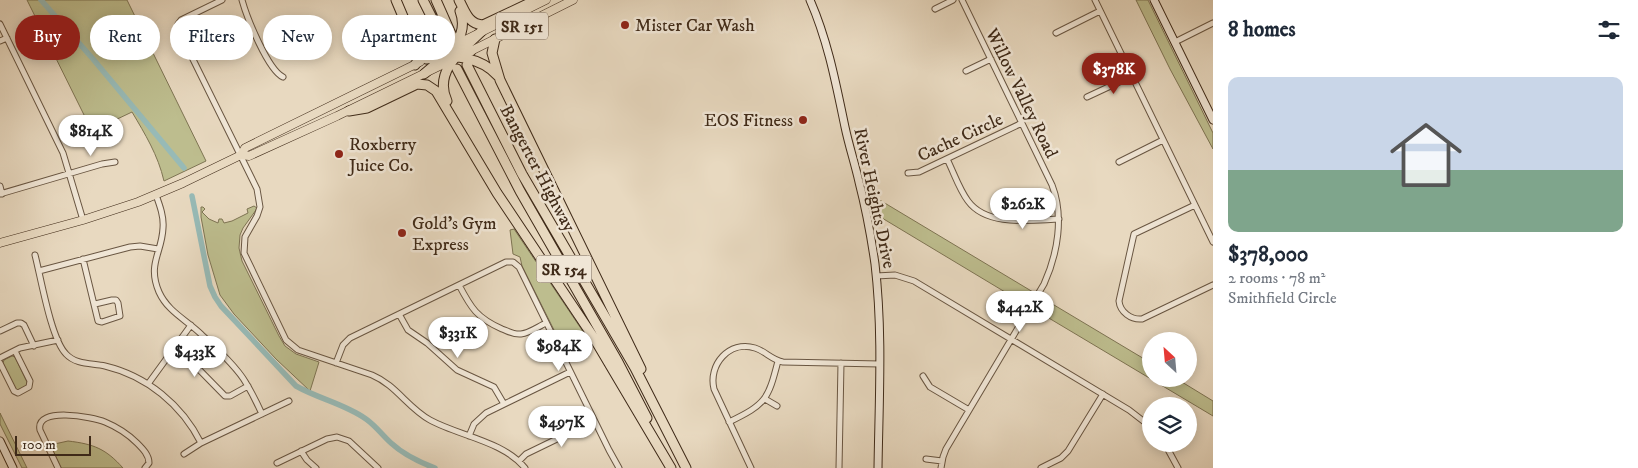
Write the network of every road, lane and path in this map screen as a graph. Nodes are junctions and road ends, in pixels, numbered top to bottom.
1 (222, 0) edge
2 (242, 0) edge
3 (396, 0) edge
4 (423, 0) edge
5 (436, 0) edge
6 (457, 0) edge
7 (536, 0) edge
8 (546, 0) edge
9 (573, 0) edge
10 (810, 0) edge
11 (952, 0) edge
12 (962, 0) edge
13 (1095, 0) edge
14 (1154, 0) edge
15 (935, 8) dead end
16 (1100, 11) junction
17 (403, 15) edge
18 (432, 15) edge
19 (443, 15) edge
20 (1213, 23) edge
21 (0, 24) edge
22 (482, 32) joint
23 (1056, 33) dead end
24 (7, 38) junction
25 (495, 39) junction
26 (0, 41) edge
27 (1175, 42) junction
28 (455, 50) edge
29 (455, 51) edge
30 (455, 52) edge
31 (455, 52) edge
32 (991, 59) junction
33 (418, 60) edge
34 (426, 60) edge
35 (443, 60) edge
36 (451, 60) edge
37 (415, 65) junction
38 (467, 65) dead end
39 (457, 69) dead end
40 (966, 71) dead end
41 (424, 74) joint
42 (1132, 76) junction
43 (283, 77) dead end
44 (500, 80) junction
45 (1087, 97) dead end
46 (349, 110) junction
47 (1213, 120) edge
48 (1022, 123) junction
49 (459, 127) junction
50 (1163, 140) junction
51 (241, 156) junction
52 (947, 159) junction
53 (116, 162) dead end
54 (1119, 162) dead end
55 (908, 172) dead end
56 (70, 174) junction
57 (0, 186) edge
58 (1, 194) edge
59 (156, 195) junction
60 (1195, 204) junction
61 (1059, 219) junction
62 (83, 220) junction
63 (1213, 242) edge
64 (0, 243) edge
65 (158, 249) junction
66 (35, 256) dead end
67 (83, 259) junction
68 (39, 271) junction
69 (876, 276) junction
70 (460, 285) junction
71 (1213, 285) edge
72 (95, 304) junction
73 (399, 314) junction
74 (546, 323) junction
75 (191, 325) junction
76 (0, 331) edge
77 (1012, 339) junction
78 (58, 340) junction
79 (34, 346) junction
80 (176, 346) junction
81 (15, 351) junction
82 (0, 358) edge
83 (778, 361) junction
84 (0, 363) edge
85 (336, 363) junction
86 (841, 363) junction
87 (880, 364) junction
88 (570, 372) junction
89 (923, 376) dead end
90 (148, 384) junction
91 (248, 386) junction
92 (1103, 394) junction
93 (766, 399) junction
94 (289, 401) dead end
95 (504, 404) junction
96 (777, 406) dead end
97 (969, 410) junction
98 (262, 414) junction
99 (1142, 419) edge
100 (594, 421) junction
101 (729, 422) junction
102 (469, 436) junction
103 (0, 440) edge
104 (201, 443) junction
105 (677, 449) junction
106 (302, 451) junction
107 (1169, 452) edge
108 (184, 454) dead end
109 (926, 459) dead end
110 (518, 461) junction
111 (942, 461) junction
112 (277, 462) dead end
113 (14, 468) edge
114 (58, 468) edge
115 (145, 468) edge
116 (316, 468) edge
117 (378, 468) edge
118 (525, 468) edge
119 (619, 468) edge
120 (672, 468) edge
121 (686, 468) edge
122 (751, 468) edge
123 (839, 468) edge
124 (878, 468) edge
125 (941, 468) edge
126 (1041, 468) edge
127 (1178, 468) edge

1 - 51 street
2 - 43 street
3 - 17 highway
4 - 18 highway
5 - 19 highway
6 - 7 highway
6 - 28 highway
8 - 22 main road, SR 151
9 - 25 main road, SR 151
10 - 69 street, River Heights Drive
11 - 15 street
12 - 32 street, Willow Valley Road
13 - 16 street
14 - 27 street
16 - 23 street
16 - 42 street
20 - 27 street
21 - 24 street
22 - 29 highway
24 - 26 street
24 - 56 street
25 - 30 main road, SR 151
25 - 44 highway
27 - 47 street
31 - 44 highway
32 - 40 street
32 - 48 street, Willow Valley Road
33 - 37 highway
34 - 37 main road
35 - 41 highway
36 - 49 highway
37 - 51 main road
38 - 105 highway, Bangerter Highway / SR 154
39 - 120 highway, Bangerter Highway / SR 154
41 - 46 main road
42 - 45 street
42 - 50 street
44 - 105 highway
46 - 49 highway
46 - 51 main road
48 - 52 street, Cache Circle
48 - 61 street, Willow Valley Road
49 - 120 highway
50 - 54 street
50 - 60 street
51 - 59 main road
51 - 85 street
52 - 55 street, Cache Circle
52 - 61 street
53 - 56 street
56 - 58 street
56 - 62 street
57 - 58 street
59 - 62 main road
59 - 65 street
60 - 63 street
60 - 71 street
61 - 77 street, Willow Valley Road
62 - 64 main road
65 - 67 street
65 - 75 street
66 - 68 street
67 - 68 street
67 - 72 street
68 - 78 street
69 - 77 street
69 - 87 street, River Heights Drive
70 - 73 street
70 - 74 street
70 - 74 street
72 - 72 street
73 - 85 street
73 - 95 street
74 - 88 street
75 - 80 street
75 - 91 street
76 - 79 street
77 - 92 street
77 - 97 street, Willow Valley Road
78 - 79 street
78 - 90 street
79 - 81 street
80 - 90 street
80 - 91 street
81 - 82 street
81 - 84 street
83 - 86 street
83 - 93 street
83 - 101 street
85 - 102 street
86 - 87 street
86 - 123 street
87 - 124 street, River Heights Drive
88 - 95 street
88 - 100 street
89 - 97 street
90 - 104 street
91 - 98 street
92 - 99 street
92 - 126 street
93 - 96 street
93 - 101 street
94 - 98 street
95 - 102 street
97 - 111 street, Willow Valley Road
98 - 104 street
100 - 110 street
100 - 119 street
101 - 122 street
102 - 110 street
103 - 113 street
104 - 108 street
105 - 121 highway, Bangerter Highway / SR 154
106 - 112 street
106 - 116 street
106 - 117 street
107 - 127 street
109 - 111 street
110 - 118 street
111 - 125 street, Willow Valley Road
114 - 115 street

